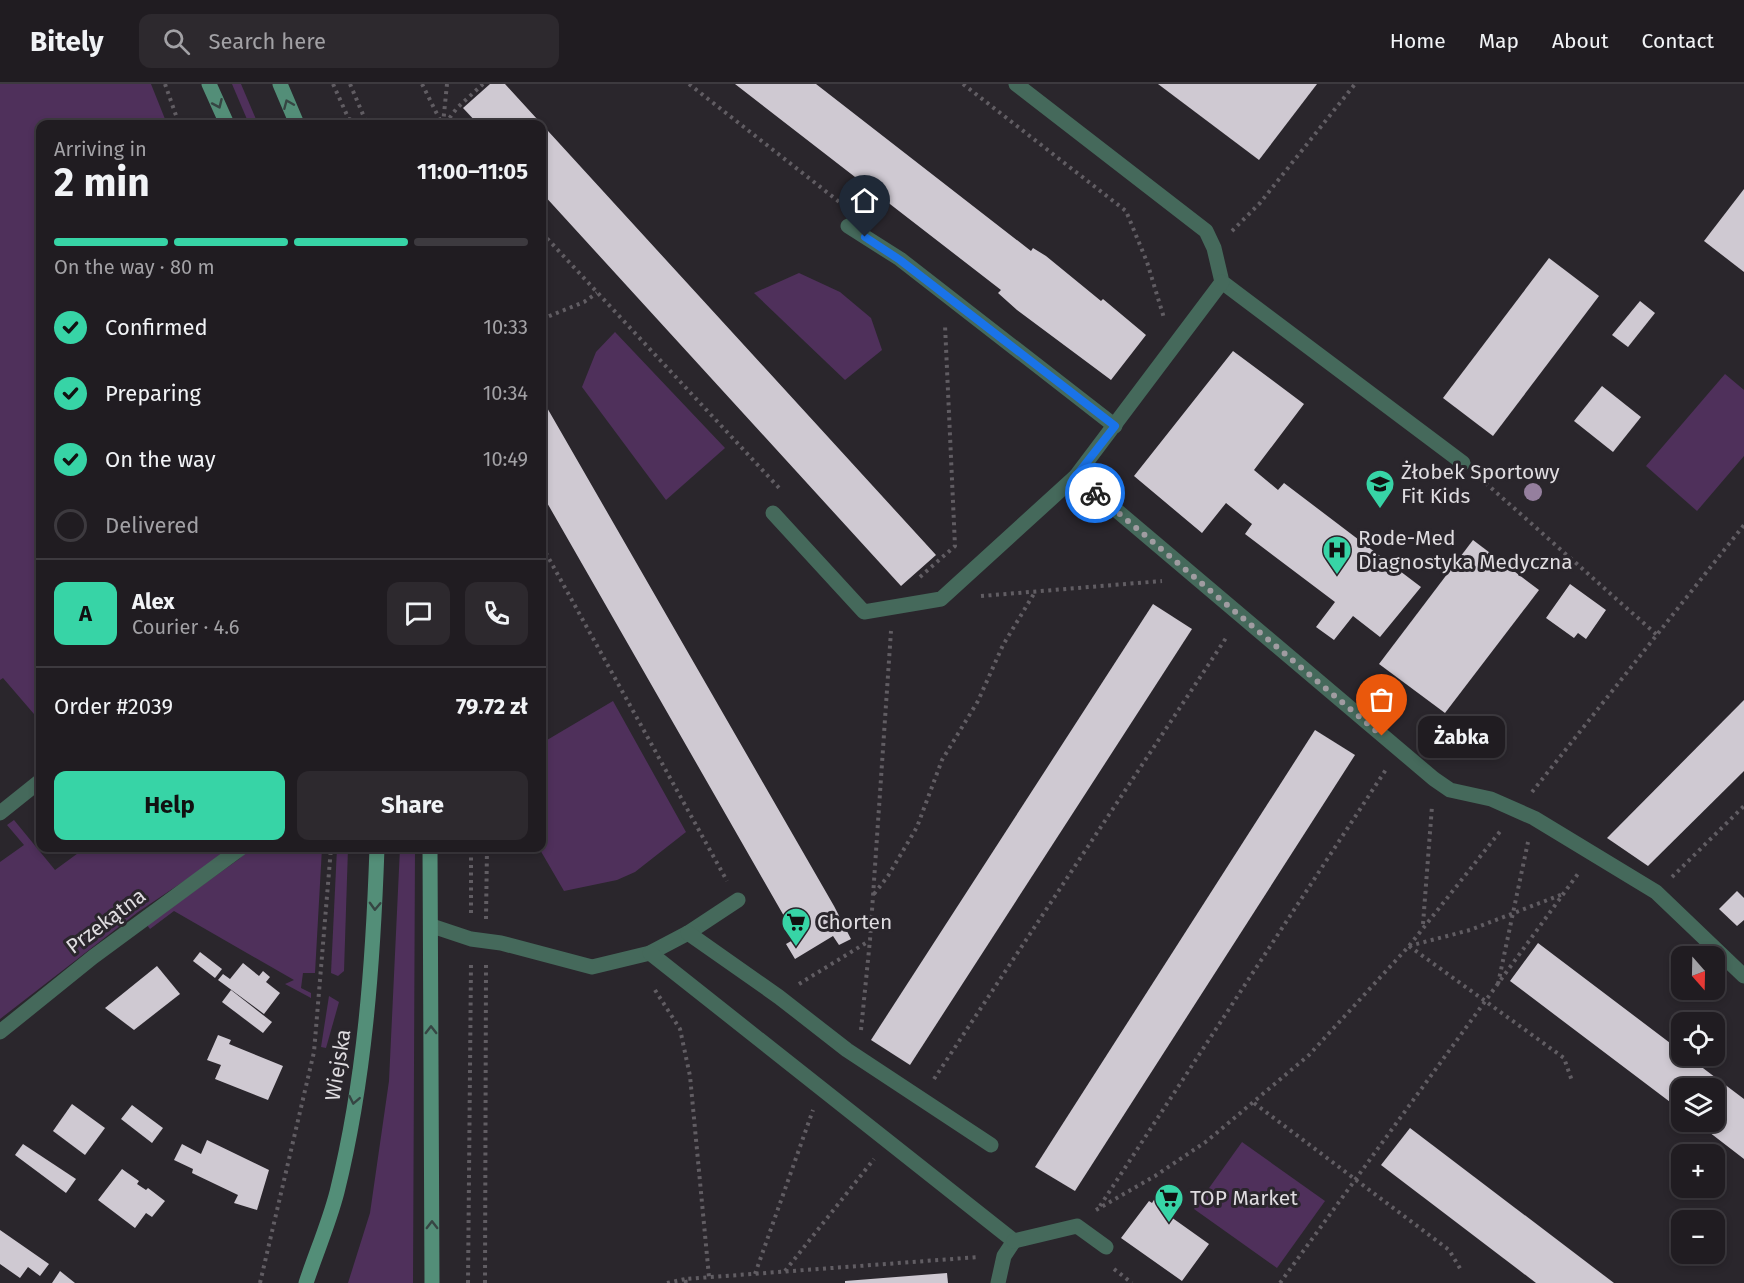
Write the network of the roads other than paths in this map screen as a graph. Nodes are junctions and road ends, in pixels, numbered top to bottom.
1 (209, 84) edge
2 (280, 84) edge
3 (1016, 84) edge
4 (225, 120) edge
5 (295, 120) edge
6 (848, 226) road end
7 (1222, 282) junction
8 (1115, 426) junction
9 (1462, 463) road end
10 (1076, 476) junction
11 (773, 513) road end
12 (36, 784) edge
13 (0, 813) edge
14 (236, 852) edge
15 (377, 852) edge
16 (430, 852) edge
17 (738, 900) road end
18 (432, 926) junction
19 (688, 933) junction
20 (650, 953) junction
21 (1744, 976) edge
22 (0, 1032) edge
23 (991, 1145) dead end
24 (1014, 1242) junction
25 (1106, 1247) dead end
26 (306, 1283) edge
27 (432, 1283) edge
28 (998, 1283) edge

1 -> 4 main road
5 -> 2 main road
3 - 7 street
6 - 8 street
7 - 8 street
7 - 9 street
8 - 10 street
10 - 11 street
10 - 21 street
12 - 13 street
14 - 22 street, Przekątna
15 -> 26 main road, Wiejska
16 - 18 main road
17 - 19 street
18 - 20 street
27 -> 18 main road
19 - 20 street
19 - 23 street
20 - 24 street
24 - 25 street
24 - 28 street

